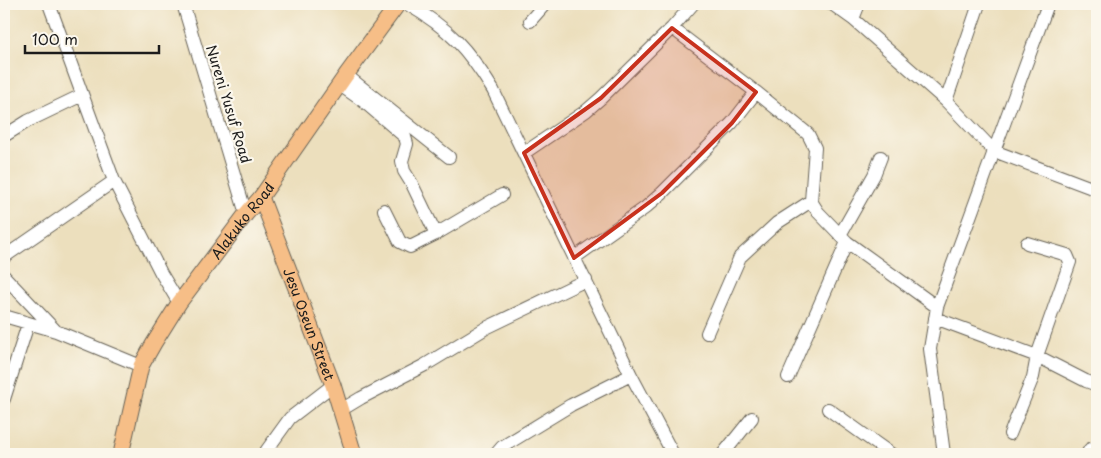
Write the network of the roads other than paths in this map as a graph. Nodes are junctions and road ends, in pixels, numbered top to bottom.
1 (49, 4) edge
2 (183, 4) edge
3 (398, 4) edge
4 (407, 4) edge
5 (545, 4) edge
6 (693, 4) edge
7 (832, 4) edge
8 (859, 4) edge
9 (979, 4) edge
10 (1048, 4) edge
11 (853, 20) junction
12 (530, 21) dead end
13 (672, 28) junction
14 (343, 80) junction
15 (756, 92) junction
16 (82, 95) junction
17 (946, 101) junction
18 (4, 136) edge
19 (994, 151) junction
20 (524, 153) junction
21 (449, 157) dead end
22 (881, 157) dead end
23 (114, 181) junction
24 (1097, 190) edge
25 (502, 195) dead end
26 (261, 197) junction
27 (811, 201) junction
28 (384, 210) dead end
29 (246, 214) junction
30 (436, 234) junction
31 (843, 238) junction
32 (1027, 243) dead end
33 (4, 257) edge
34 (574, 258) junction
35 (4, 276) edge
36 (586, 280) junction
37 (179, 303) junction
38 (936, 312) junction
39 (4, 316) edge
40 (28, 324) junction
41 (56, 331) junction
42 (706, 333) dead end
43 (1037, 356) junction
44 (141, 366) junction
45 (631, 375) junction
46 (788, 377) dead end
47 (333, 384) junction
48 (1097, 385) edge
49 (4, 399) edge
50 (828, 409) dead end
51 (341, 410) junction
52 (752, 418) dead end
53 (1010, 434) dead end
54 (120, 454) edge
55 (264, 454) edge
56 (354, 454) edge
57 (496, 454) edge
58 (673, 454) edge
59 (723, 454) edge
60 (891, 454) edge
61 (944, 454) edge

1 - 16 street
2 - 29 street, Nureni Yusuf Road
3 - 14 main road, Alakuko Road
4 - 20 street
5 - 12 street
6 - 13 street
7 - 11 street
8 - 11 street
9 - 17 street
10 - 19 street
11 - 17 street
13 - 15 street
13 - 20 street
14 - 21 street
14 - 26 main road, Alakuko Road
14 - 30 street
15 - 27 street
15 - 34 street
16 - 18 street
16 - 23 street
17 - 19 street
19 - 24 street
19 - 38 street
20 - 34 street
22 - 31 street
23 - 33 street
23 - 37 street
25 - 30 street
26 - 29 main road, Alakuko Road
26 - 47 main road, Jesu Oseun Street
27 - 31 street
27 - 42 street
28 - 30 street
29 - 37 main road, Alakuko Road
31 - 38 street
31 - 46 street
32 - 43 street
34 - 36 street
35 - 41 street
36 - 45 street
36 - 51 street
37 - 44 main road, Alakuko Road
38 - 43 street
38 - 61 street
39 - 40 street
40 - 41 street
40 - 49 street
41 - 44 street
43 - 48 street
43 - 53 street
44 - 54 main road, Alakuko Road
45 - 57 street
45 - 58 street
47 - 51 main road, Jesu Oseun Street
47 - 55 street
50 - 60 street
51 - 56 main road, Jesu Oseun Street
52 - 59 street

